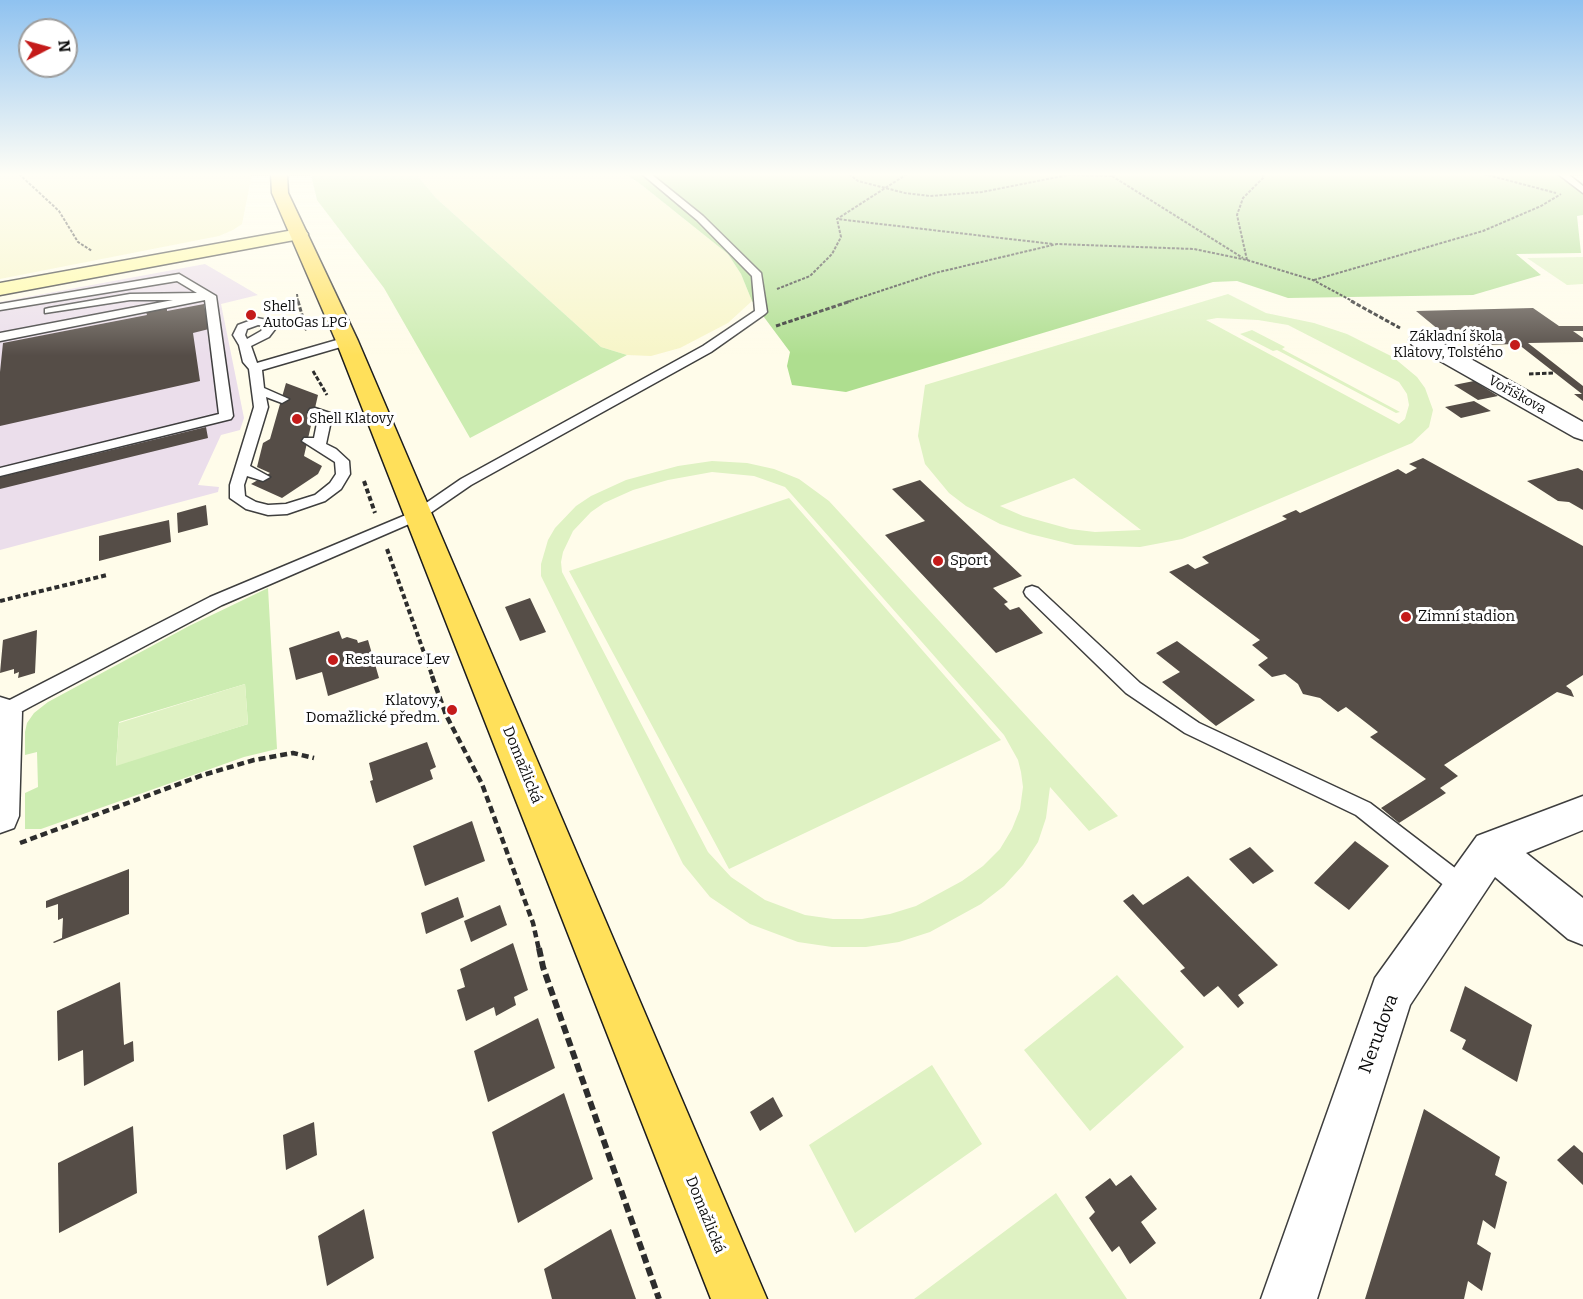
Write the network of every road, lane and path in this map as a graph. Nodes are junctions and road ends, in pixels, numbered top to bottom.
1 (299, 234) edge
2 (73, 235) edge
3 (296, 235) edge
4 (717, 235) edge
5 (840, 235) edge
6 (974, 235) edge
7 (1205, 235) edge
8 (1241, 235) edge
9 (1470, 235) edge
10 (1057, 244) junction
11 (1246, 260) junction
12 (110, 269) junction
13 (1313, 280) junction
14 (297, 285) dead end
15 (0, 289) edge
16 (131, 290) junction
17 (210, 296) junction
18 (759, 297) junction
19 (0, 307) edge
20 (0, 319) edge
21 (772, 327) dead end
22 (0, 337) edge
23 (1420, 340) joint
24 (347, 341) junction
25 (245, 345) dead end
26 (304, 352) junction
27 (255, 368) junction
28 (259, 390) junction
29 (282, 399) dead end
30 (331, 399) dead end
31 (315, 412) dead end
32 (260, 413) junction
33 (276, 420) dead end
34 (1583, 432) edge
35 (242, 468) junction
36 (0, 472) edge
37 (361, 474) dead end
38 (262, 477) dead end
39 (294, 491) dead end
40 (314, 500) junction
41 (418, 516) junction
42 (382, 533) junction
43 (107, 575) dead end
44 (1032, 592) dead end
45 (0, 601) edge
46 (2, 711) edge
47 (314, 758) dead end
48 (1583, 813) edge
49 (5, 831) edge
50 (1491, 849) junction
51 (1464, 888) junction
52 (1583, 925) edge
53 (659, 1299) edge
54 (740, 1299) edge
55 (1289, 1299) edge

1 - 24 main road, Domažlická
2 - 12 path
3 - 12 main road
4 - 18 lane
5 - 18 path
6 - 10 path
7 - 11 path
8 - 11 path
9 - 13 path
10 - 11 path
10 - 21 path
11 - 13 path
12 - 15 main road
13 - 23 path
14 - 26 path
16 - 17 lane
16 - 17 lane
16 - 19 lane
16 - 20 lane
17 - 22 lane
17 - 36 lane
18 - 41 lane
23 - 34 street, Voříškova
24 - 26 lane
24 - 41 main road, Domažlická
25 - 27 lane
26 - 27 lane
26 - 30 path
27 - 28 lane
28 - 29 lane
28 - 32 lane
31 - 40 lane
32 - 33 lane
32 - 35 lane
35 - 38 lane
35 - 40 lane
37 - 42 path
39 - 40 lane
41 - 42 lane
41 - 54 main road, Domažlická
42 - 46 lane
42 - 53 path
43 - 45 path
44 - 51 lane
46 - 49 street
47 - 49 path
48 - 50 street
50 - 51 street, Nerudova
50 - 52 street
51 - 55 street, Nerudova

